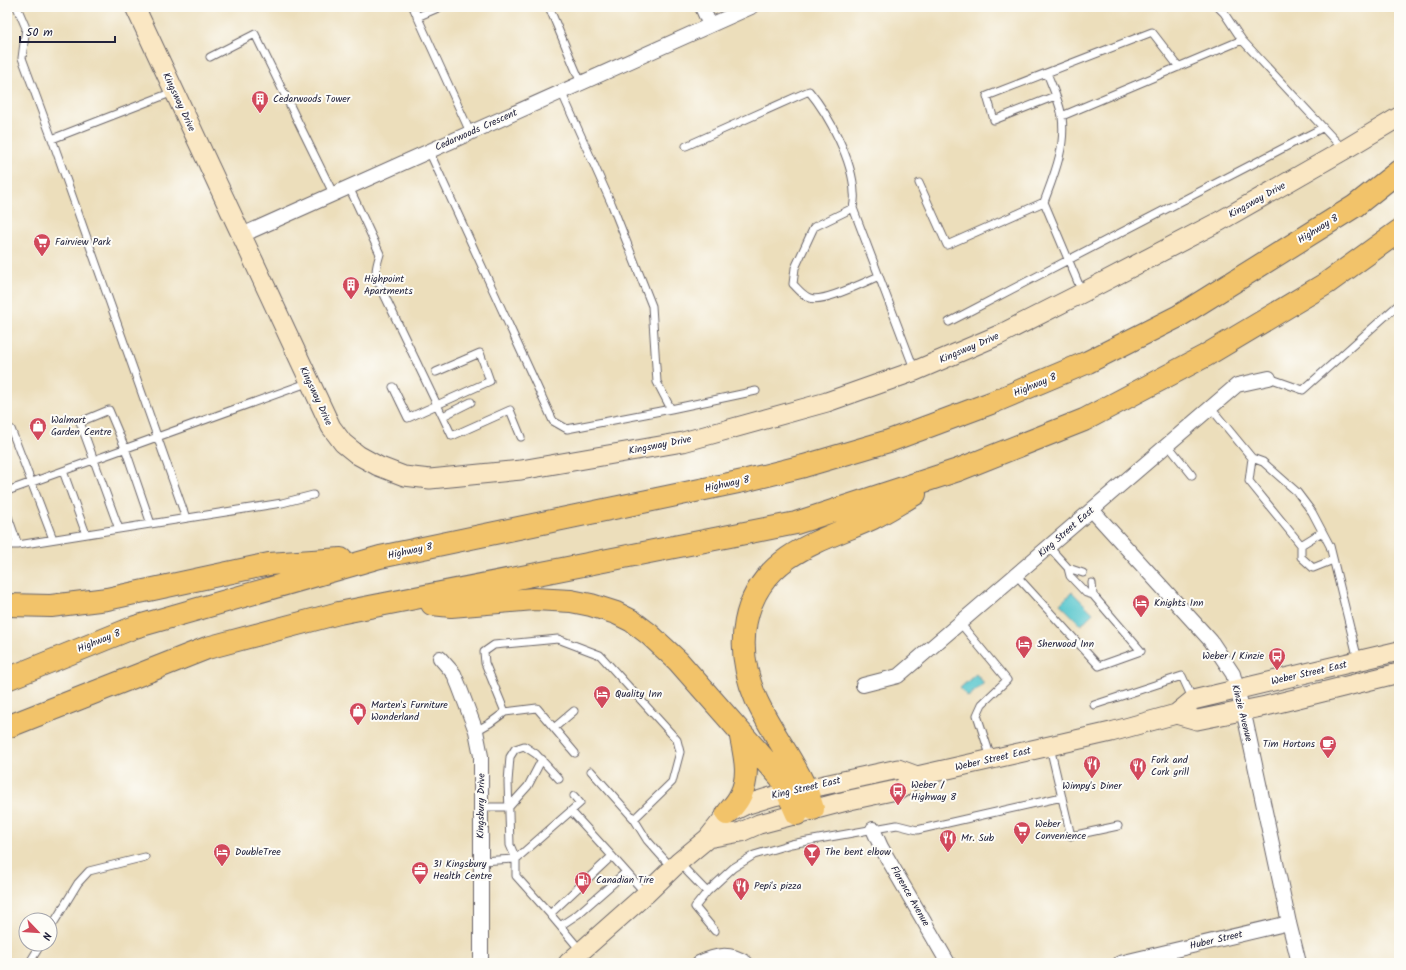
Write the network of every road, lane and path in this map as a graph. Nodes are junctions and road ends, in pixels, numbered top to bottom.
1 (17, 7) edge
2 (135, 7) edge
3 (413, 7) edge
4 (440, 7) edge
5 (549, 7) edge
6 (702, 7) edge
7 (751, 7) edge
8 (1218, 7) edge
9 (418, 17) junction
10 (710, 25) junction
11 (1242, 40) junction
12 (210, 57) dead end
13 (1179, 67) junction
14 (1047, 73) junction
15 (581, 82) junction
16 (561, 91) junction
17 (175, 92) junction
18 (1055, 96) junction
19 (1062, 116) junction
20 (1399, 117) edge
21 (1322, 128) junction
22 (470, 132) junction
23 (52, 139) junction
24 (686, 146) dead end
25 (1344, 150) junction
26 (429, 151) junction
27 (1399, 171) edge
28 (919, 183) dead end
29 (349, 187) junction
30 (333, 193) junction
31 (1044, 202) junction
32 (853, 208) junction
33 (1399, 232) edge
34 (242, 235) junction
35 (1068, 260) junction
36 (879, 276) junction
37 (1082, 293) junction
38 (1399, 304) edge
39 (949, 322) dead end
40 (915, 371) junction
41 (436, 372) dead end
42 (1269, 378) joint
43 (310, 382) junction
44 (393, 387) dead end
45 (756, 391) dead end
46 (471, 402) dead end
47 (437, 405) junction
48 (1210, 407) junction
49 (672, 409) junction
50 (443, 416) junction
51 (11, 429) dead end
52 (158, 436) junction
53 (521, 437) dead end
54 (1167, 444) junction
55 (125, 448) junction
56 (1252, 458) junction
57 (94, 459) junction
58 (958, 470) junction
59 (63, 471) junction
60 (1192, 475) dead end
61 (31, 482) junction
62 (7, 490) edge
63 (313, 495) dead end
64 (1092, 510) junction
65 (7, 514) edge
66 (186, 518) junction
67 (151, 524) junction
68 (119, 529) junction
69 (1322, 532) junction
70 (86, 534) junction
71 (53, 539) junction
72 (7, 545) edge
73 (18, 545) junction
74 (1301, 545) junction
75 (1048, 547) junction
76 (380, 557) junction
77 (1333, 560) junction
78 (1068, 568) junction
79 (1083, 573) dead end
80 (1016, 575) junction
81 (1092, 583) dead end
82 (1093, 595) junction
83 (401, 601) junction
84 (7, 605) edge
85 (960, 623) junction
86 (1399, 651) edge
87 (440, 658) dead end
88 (1358, 661) junction
89 (1399, 673) edge
90 (7, 679) edge
91 (863, 685) dead end
92 (1237, 689) junction
93 (1193, 700) junction
94 (1094, 705) dead end
95 (574, 711) dead end
96 (1242, 711) junction
97 (505, 712) junction
98 (1176, 714) junction
99 (7, 727) edge
100 (554, 728) junction
101 (476, 731) junction
102 (739, 731) junction
103 (1050, 746) junction
104 (575, 753) dead end
105 (542, 759) junction
106 (991, 760) junction
107 (591, 772) dead end
108 (917, 776) junction
109 (559, 779) dead end
110 (796, 790) junction
111 (574, 796) dead end
112 (1062, 797) junction
113 (481, 807) junction
114 (509, 807) junction
115 (571, 811) junction
116 (805, 812) junction
117 (727, 814) junction
118 (634, 819) junction
119 (1118, 826) dead end
120 (873, 829) junction
121 (708, 838) junction
122 (612, 856) junction
123 (145, 857) dead end
124 (516, 859) junction
125 (480, 860) junction
126 (676, 865) junction
127 (626, 872) junction
128 (707, 892) junction
129 (646, 894) junction
130 (550, 914) junction
131 (58, 916) edge
132 (1288, 923) junction
133 (560, 926) junction
134 (715, 931) dead end
135 (36, 952) edge
136 (575, 957) edge
137 (30, 962) edge
138 (481, 963) edge
139 (699, 963) edge
140 (746, 963) edge
141 (948, 963) edge
142 (1120, 963) edge
143 (1299, 963) edge

1 - 23 lane
2 - 17 street, Kingsway Drive
3 - 9 lane
4 - 9 lane
5 - 15 lane
6 - 10 street
7 - 10 street, Cedarwoods Crescent
8 - 11 lane
9 - 22 lane
10 - 15 street, Cedarwoods Crescent
11 - 13 lane
11 - 21 lane
12 - 30 lane
13 - 14 lane
13 - 19 lane
14 - 18 lane
14 - 18 lane
15 - 16 street, Cedarwoods Crescent
16 - 22 street, Cedarwoods Crescent
16 - 49 lane
17 - 23 lane
17 - 34 street, Kingsway Drive
18 - 19 lane
19 - 31 lane
20 - 25 street, Kingsway Drive
21 - 25 lane
21 - 35 lane
22 - 26 street, Cedarwoods Crescent
23 - 52 lane
24 - 32 lane
25 - 37 street, Kingsway Drive
26 - 29 street, Cedarwoods Crescent
26 - 49 lane
27 - 76 highway, Highway 8
28 - 31 lane
29 - 30 street, Cedarwoods Crescent
29 - 47 lane
30 - 34 street, Cedarwoods Crescent
31 - 35 lane
32 - 36 lane
32 - 36 lane
33 - 58 highway
34 - 43 street, Kingsway Drive
35 - 37 lane
35 - 39 lane
36 - 40 lane
37 - 40 street, Kingsway Drive
38 - 42 lane
40 - 43 street, Kingsway Drive
41 - 47 lane
42 - 48 street, King Street East
43 - 52 lane
44 - 47 lane
45 - 49 lane
46 - 50 lane
47 - 50 lane
48 - 54 street, King Street East
48 - 56 lane
50 - 53 lane
51 - 61 lane
52 - 55 lane
52 - 66 lane
54 - 60 lane
54 - 64 street, King Street East
55 - 57 lane
55 - 57 lane
55 - 67 lane
56 - 69 lane
56 - 74 lane
57 - 59 lane
57 - 68 lane
58 - 83 highway
58 - 110 highway
59 - 61 lane
59 - 70 lane
61 - 62 lane
61 - 71 lane
63 - 66 lane
64 - 75 street, King Street East
64 - 92 street, Kinzie Avenue
65 - 73 lane
66 - 67 lane
67 - 68 lane
68 - 70 lane
69 - 74 lane
69 - 77 lane
70 - 71 lane
71 - 73 lane
72 - 73 lane
74 - 77 lane
75 - 78 lane
75 - 80 street, King Street East
76 - 84 highway
76 - 90 highway, Highway 8
77 - 88 lane
78 - 79 lane
78 - 82 lane
80 - 82 lane
80 - 85 street, King Street East
81 - 82 lane
83 - 99 highway
83 - 102 highway
85 - 91 street, King Street East
85 - 106 lane
86 - 88 street, Weber Street East
87 - 101 street, Kingsbury Drive
88 - 92 street, Weber Street East
89 - 96 street
92 - 93 street, Weber Street East
92 - 96 street, Kinzie Avenue
93 - 94 lane
93 - 98 street, Weber Street East
95 - 100 lane
96 - 98 street
96 - 132 street, Kinzie Avenue
97 - 100 lane
97 - 101 lane
97 - 118 lane
98 - 103 street, Weber Street East
100 - 104 lane
101 - 113 street, Kingsbury Drive
102 - 110 highway
102 - 117 highway
103 - 106 street, Weber Street East
103 - 112 lane
105 - 109 lane
105 - 114 lane
105 - 114 lane
106 - 108 street, Weber Street East
107 - 118 lane
108 - 110 street, King Street East
108 - 116 street, Weber Street East
110 - 116 highway
110 - 117 street, King Street East
111 - 115 lane
112 - 119 lane
112 - 120 lane
113 - 114 lane
113 - 125 street, Kingsbury Drive
114 - 124 lane
115 - 122 lane
115 - 124 lane
116 - 121 street, King Street East
117 - 121 street, King Street East
118 - 126 lane
120 - 128 lane
120 - 141 street, Florence Avenue
121 - 126 street, King Street East
122 - 127 lane
122 - 130 lane
123 - 131 lane
124 - 125 lane
124 - 130 lane
125 - 138 street, Kingsbury Drive
126 - 128 lane
126 - 129 street, King Street East
127 - 129 lane
127 - 133 lane
128 - 134 lane
129 - 136 street, King Street East
130 - 133 lane
132 - 142 street, Huber Street
132 - 143 street, Kinzie Avenue
133 - 136 lane
135 - 137 lane
139 - 140 street

